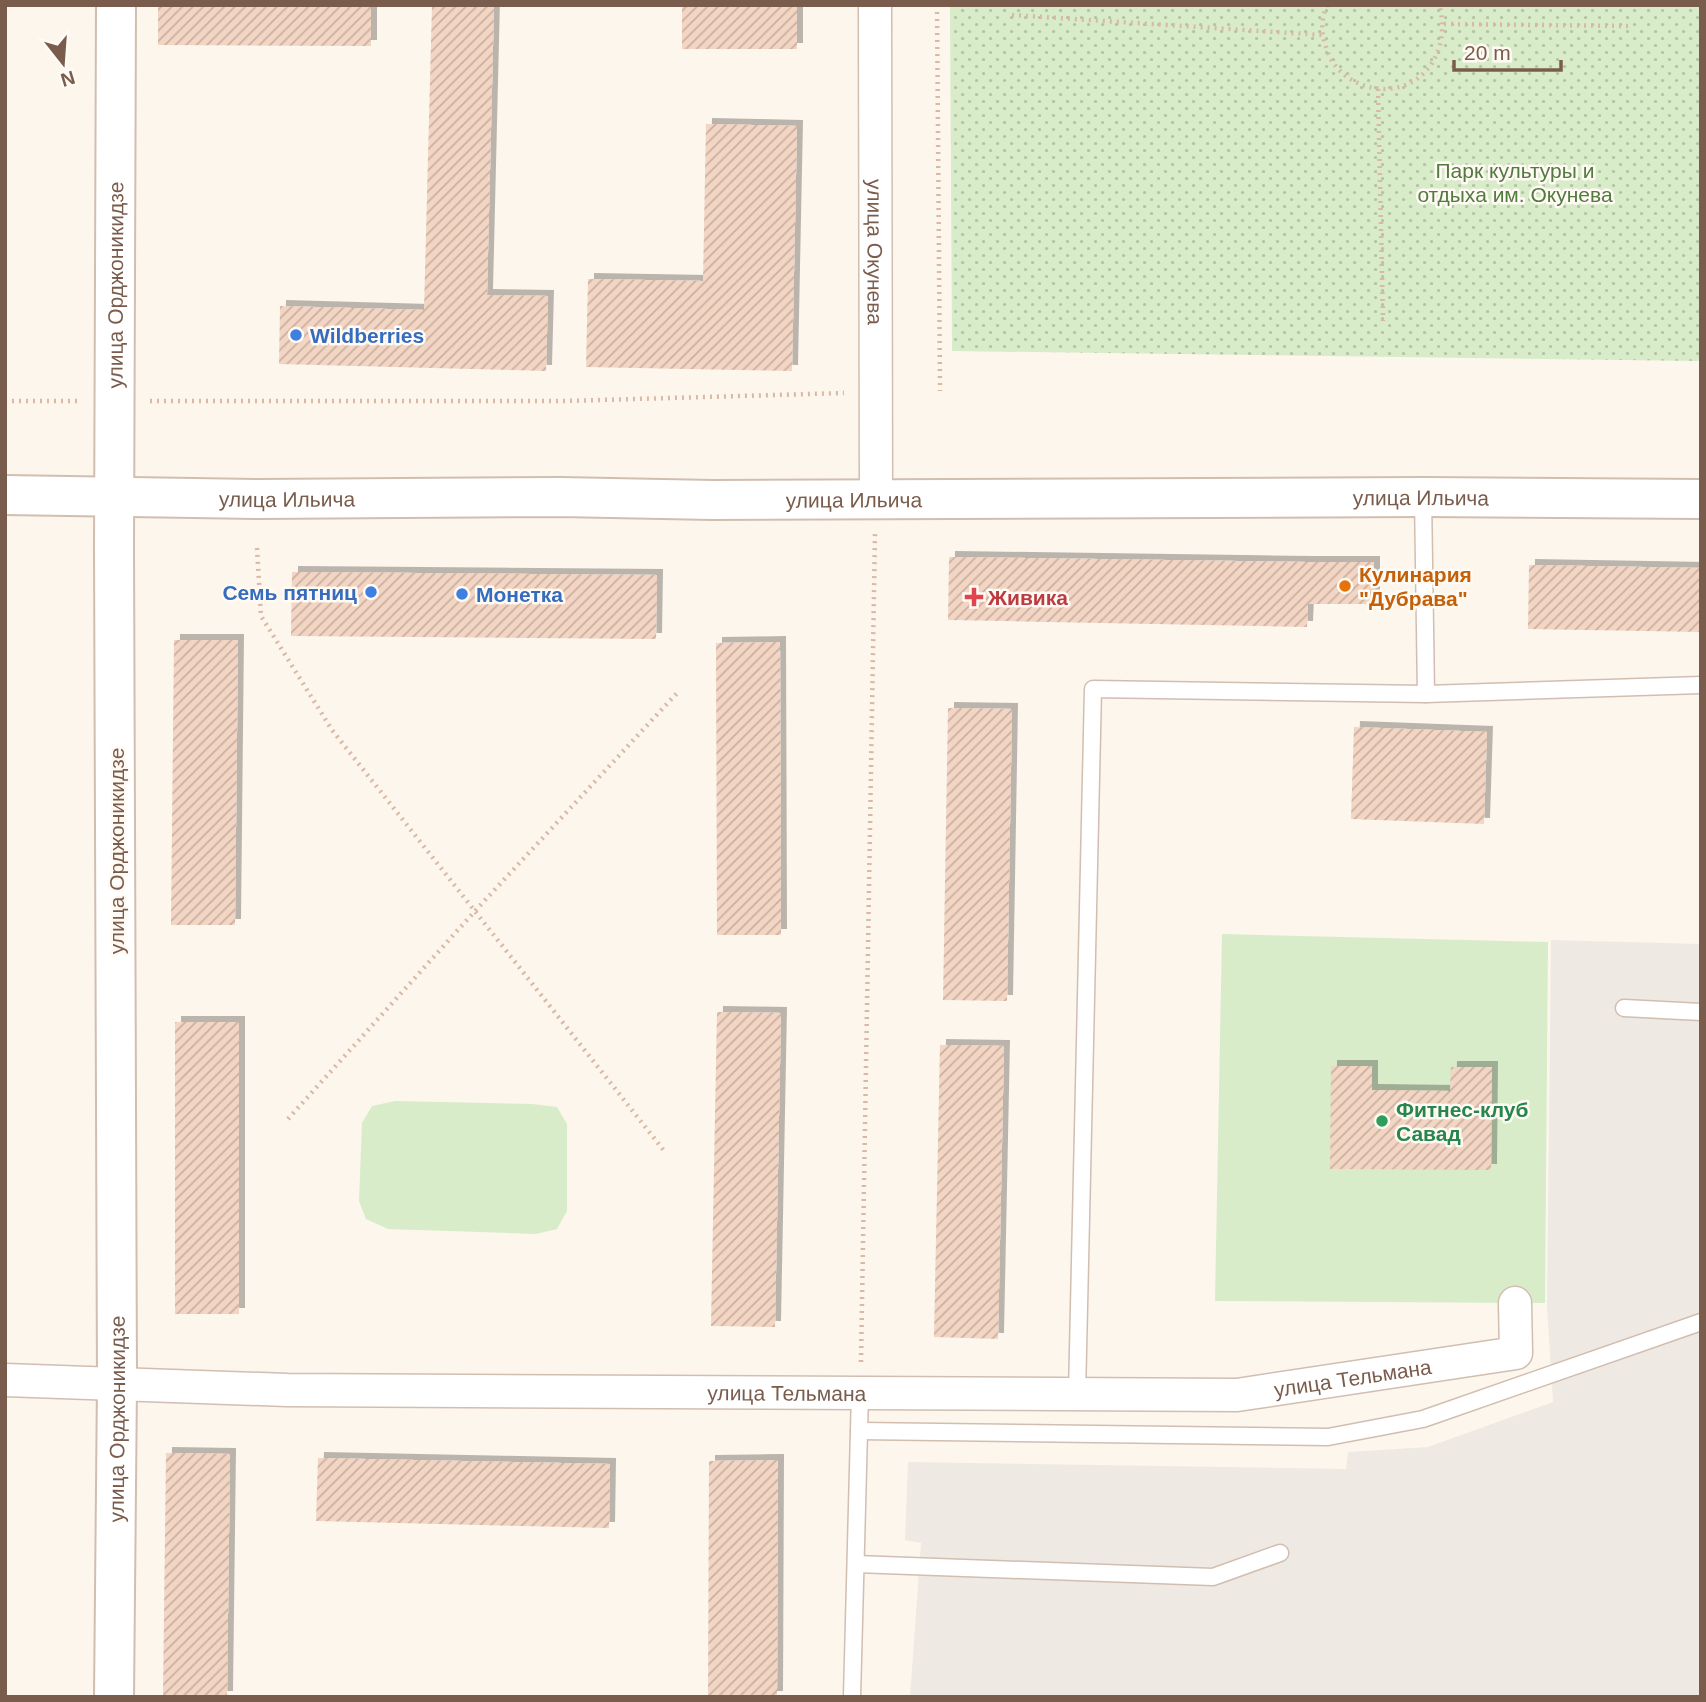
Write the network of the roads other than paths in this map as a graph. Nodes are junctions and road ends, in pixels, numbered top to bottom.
1 (116, 5) edge
2 (875, 5) edge
3 (5, 495) edge
4 (115, 497) junction
5 (1423, 497) junction
6 (876, 499) junction
7 (1701, 499) edge
8 (1701, 685) edge
9 (1426, 694) junction
10 (1624, 1008) dead end
11 (1701, 1012) edge
12 (1516, 1303) dead end
13 (1701, 1322) edge
14 (5, 1380) edge
15 (117, 1383) junction
16 (860, 1393) junction
17 (1077, 1395) junction
18 (859, 1431) junction
19 (1280, 1553) dead end
20 (856, 1564) junction
21 (114, 1697) edge
22 (853, 1697) edge

1 - 4 street, улица Орджоникидзе
2 - 6 street, улица Окунева
3 - 4 street, улица Ильича
4 - 6 street, улица Ильича
4 - 15 street, улица Орджоникидзе
5 - 6 street, улица Ильича
5 - 7 street, улица Ильича
5 - 9 lane
8 - 9 lane
9 - 17 lane
10 - 11 lane
12 - 17 street, улица Тельмана
13 - 18 lane
14 - 15 street, улица Тельмана
15 - 16 street, улица Тельмана
15 - 21 street, улица Орджоникидзе
16 - 17 street, улица Тельмана
16 - 18 lane
18 - 20 lane
19 - 20 lane
20 - 22 lane

